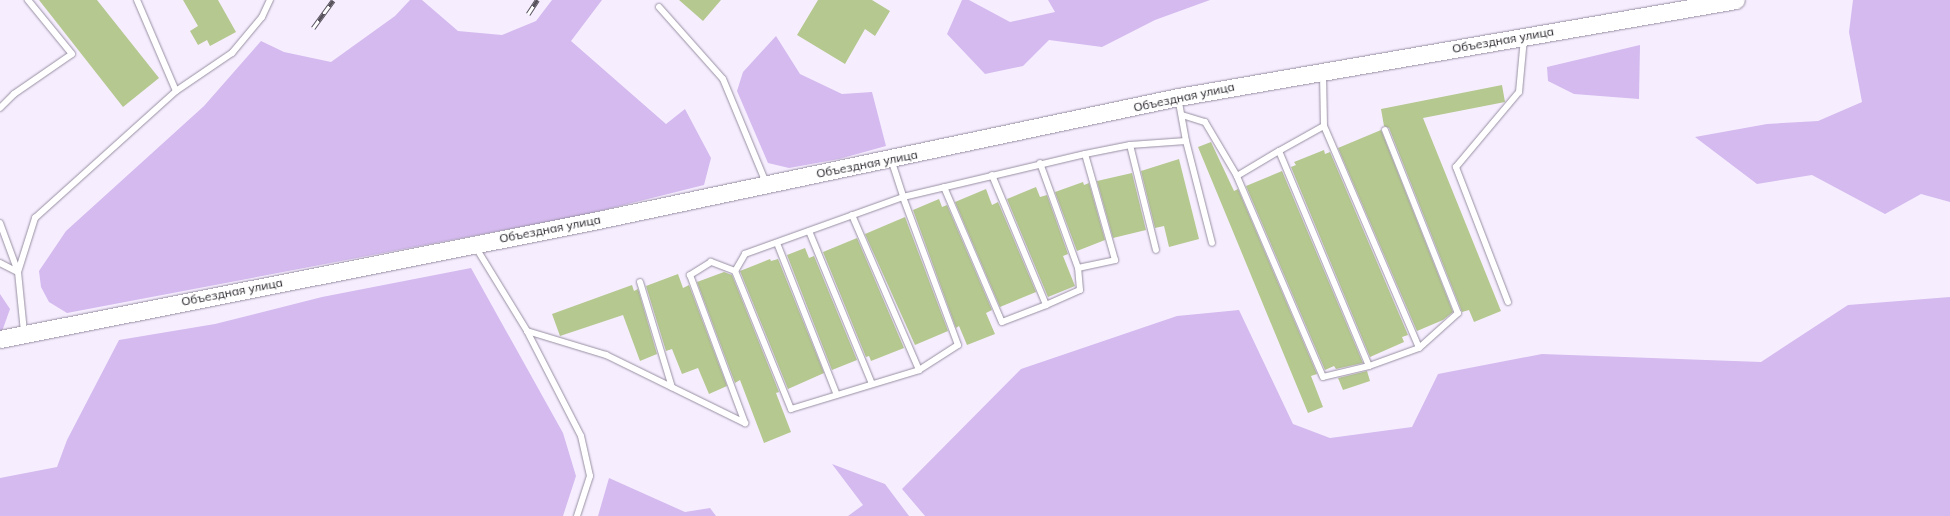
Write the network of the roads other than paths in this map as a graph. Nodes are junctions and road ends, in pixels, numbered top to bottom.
1 (28, 0) edge
2 (137, 0) edge
3 (270, 0) edge
4 (1736, 0) edge
5 (659, 7) dead end
6 (1524, 36) junction
7 (1323, 70) junction
8 (176, 91) junction
9 (1178, 97) junction
10 (0, 108) edge
11 (1182, 115) junction
12 (1324, 126) junction
13 (1385, 130) dead end
14 (1186, 141) junction
15 (1130, 145) junction
16 (1279, 151) junction
17 (1085, 154) junction
18 (891, 159) junction
19 (1040, 163) junction
20 (992, 175) junction
21 (1237, 176) junction
22 (766, 184) junction
23 (944, 186) junction
24 (903, 196) junction
25 (852, 215) junction
26 (0, 223) edge
27 (809, 231) junction
28 (777, 243) junction
29 (1212, 243) dead end
30 (474, 244) junction
31 (1156, 250) dead end
32 (0, 263) edge
33 (1078, 268) junction
34 (735, 271) junction
35 (18, 272) junction
36 (640, 282) dead end
37 (1508, 302) dead end
38 (1046, 305) junction
39 (527, 331) junction
40 (24, 334) junction
41 (0, 339) edge
42 (1419, 348) junction
43 (1369, 366) junction
44 (919, 370) junction
45 (872, 384) junction
46 (672, 387) junction
47 (836, 395) junction
48 (576, 516) edge

1 - 10 lane
2 - 8 lane
3 - 8 lane
4 - 6 main road, Объездная улица
5 - 22 lane
6 - 7 main road, Объездная улица
6 - 37 lane
7 - 9 main road, Объездная улица
7 - 12 lane
8 - 35 lane
9 - 11 lane
9 - 18 main road, Объездная улица
11 - 14 lane
11 - 21 lane
12 - 16 lane
12 - 42 lane
13 - 42 lane
14 - 15 lane
14 - 29 lane
15 - 17 lane
15 - 31 lane
16 - 21 lane
16 - 43 lane
17 - 19 lane
17 - 33 lane
18 - 22 main road, Объездная улица
18 - 24 lane
19 - 20 lane
19 - 33 lane
20 - 23 lane
20 - 38 lane
21 - 43 lane
22 - 30 main road, Объездная улица
23 - 24 lane
23 - 38 lane
24 - 25 lane
24 - 44 lane
25 - 27 lane
25 - 44 lane
26 - 35 lane
27 - 28 lane
27 - 45 lane
28 - 34 lane
28 - 47 lane
30 - 39 lane
30 - 40 main road, Объездная улица
32 - 35 lane
33 - 38 lane
34 - 46 lane
34 - 47 lane
35 - 40 lane
36 - 46 lane
39 - 46 lane
39 - 48 lane
40 - 41 main road, Объездная улица
42 - 43 lane
44 - 45 lane
45 - 47 lane

